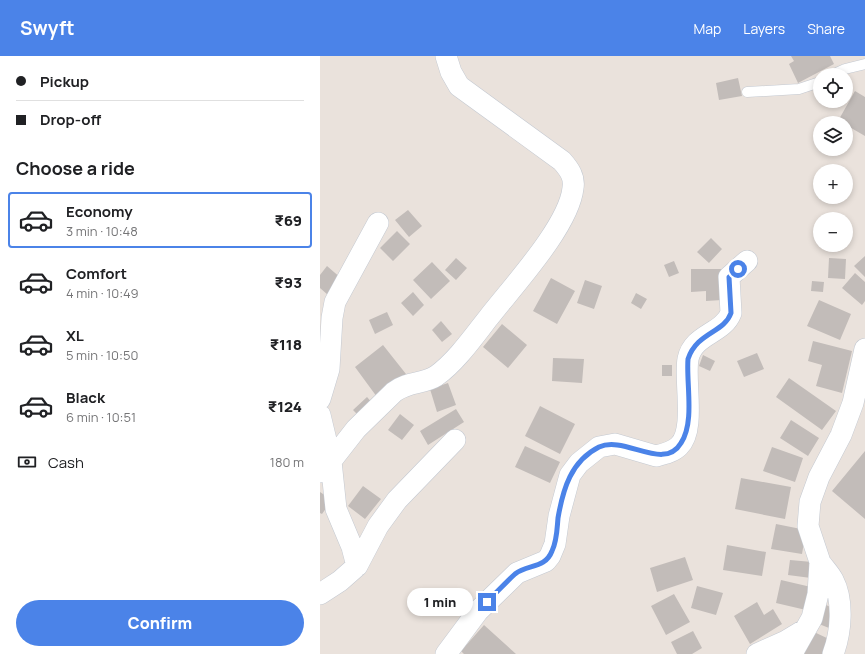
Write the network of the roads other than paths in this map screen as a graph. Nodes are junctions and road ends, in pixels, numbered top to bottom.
1 (446, 56) edge
2 (865, 64) edge
3 (849, 68) edge
4 (813, 84) edge
5 (747, 92) dead end
6 (378, 223) dead end
7 (747, 261) dead end
8 (865, 349) edge
9 (320, 399) edge
10 (320, 415) edge
11 (455, 440) dead end
12 (326, 467) edge
13 (820, 562) junction
14 (357, 566) junction
15 (320, 594) edge
16 (804, 630) junction
17 (446, 654) edge
18 (757, 654) edge
19 (789, 654) edge
20 (833, 654) edge

1 - 12 street
2 - 3 lane
4 - 5 lane
6 - 9 street
7 - 17 street
8 - 13 street
10 - 12 street
11 - 14 street
12 - 14 street
13 - 16 street
13 - 20 street
14 - 15 street
16 - 18 street
16 - 19 street

